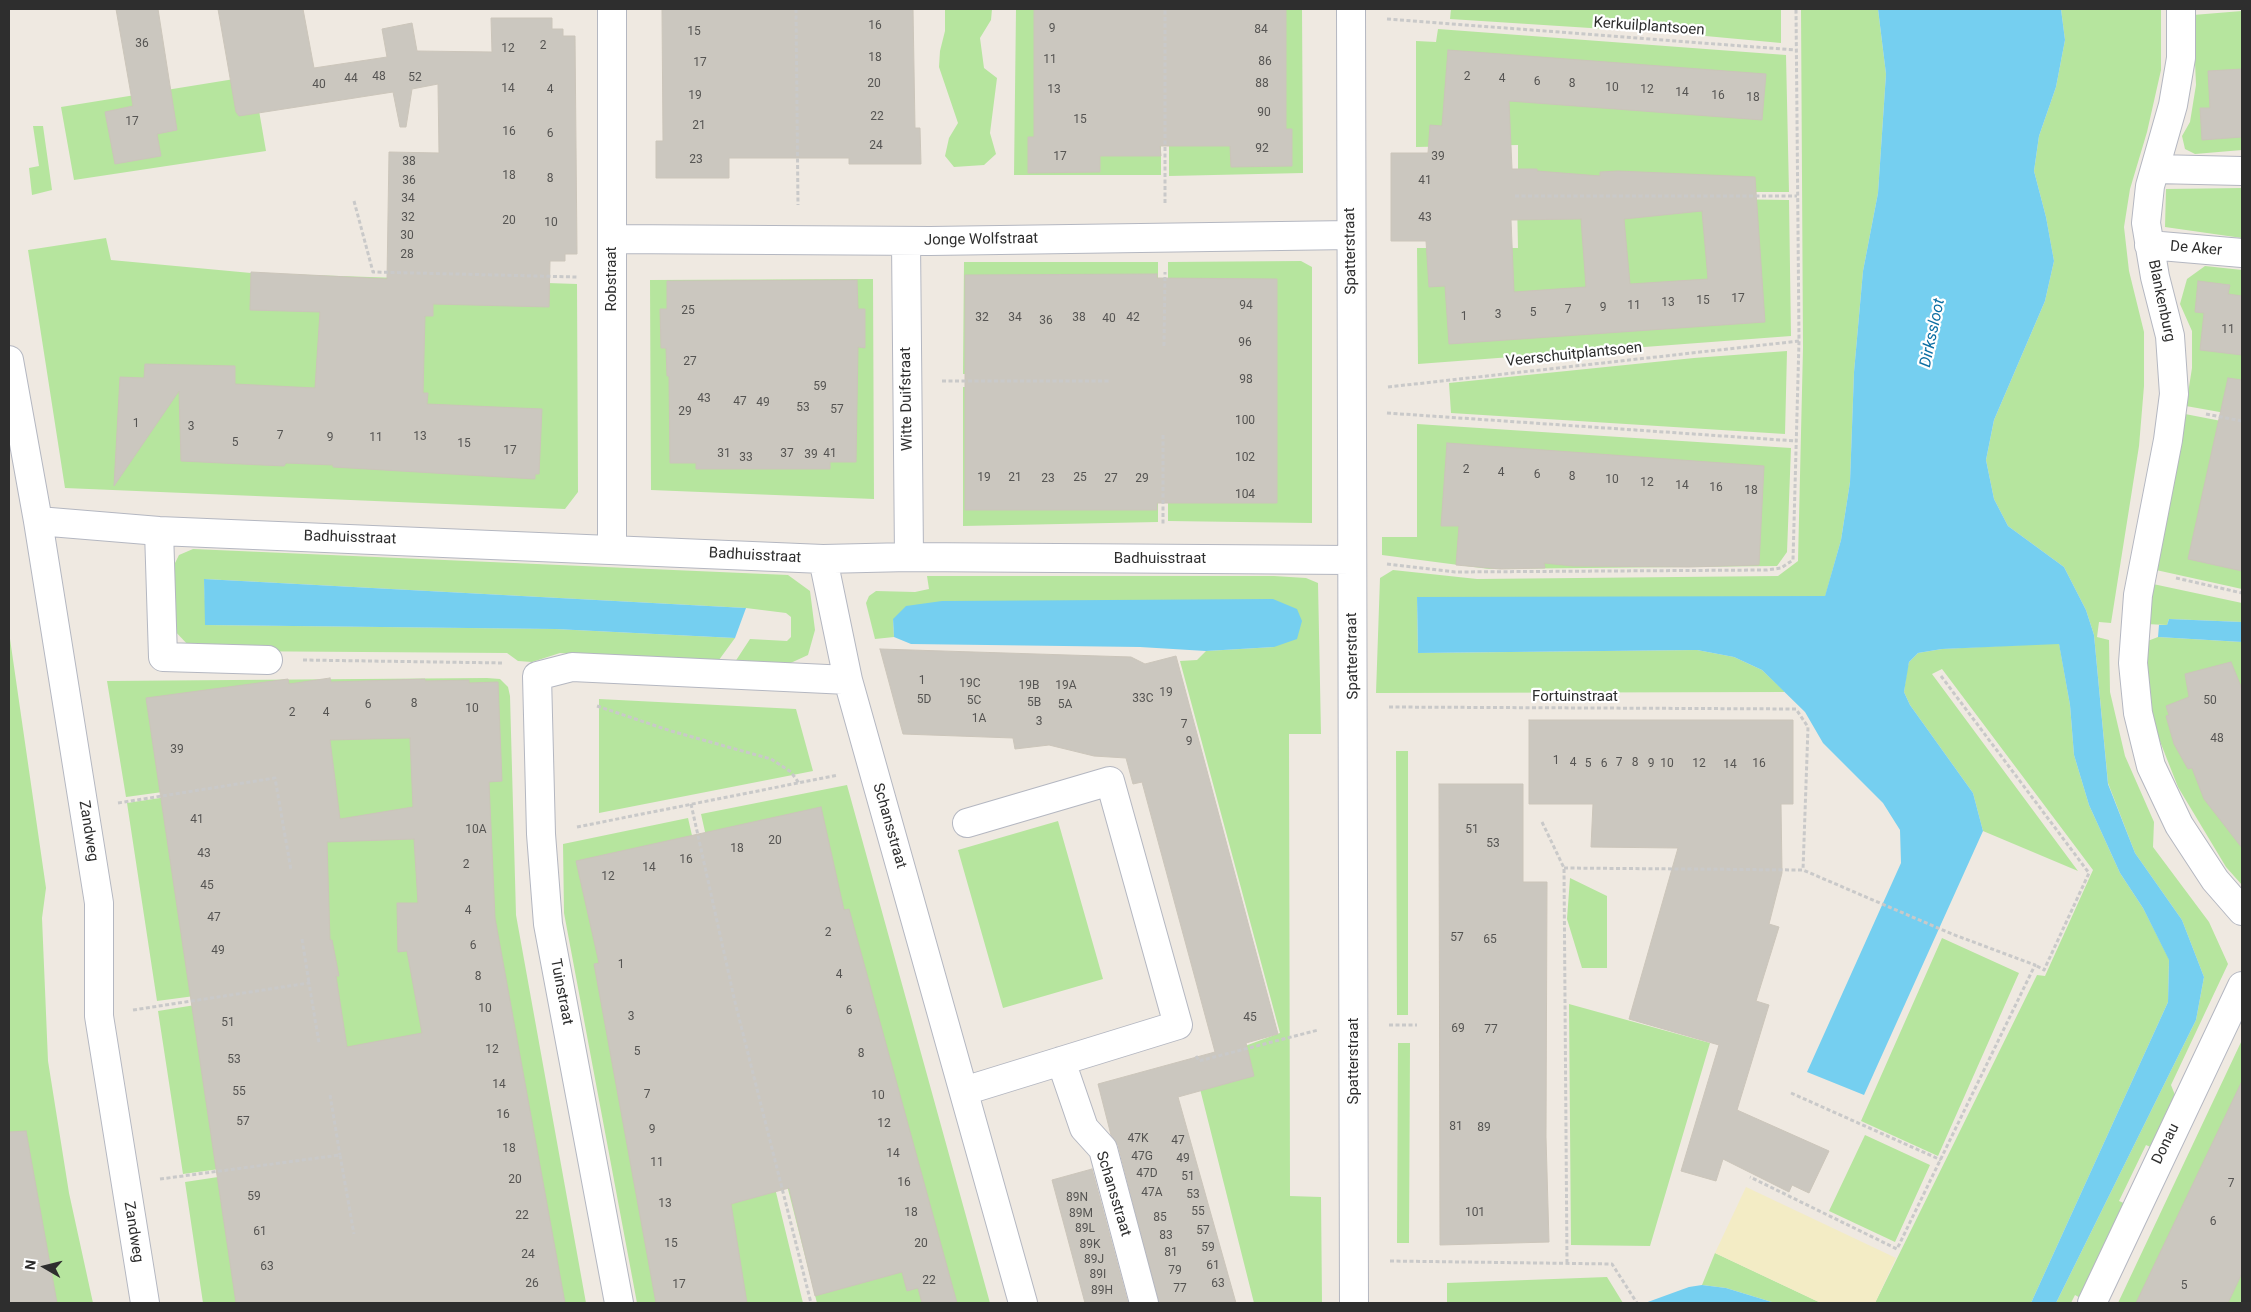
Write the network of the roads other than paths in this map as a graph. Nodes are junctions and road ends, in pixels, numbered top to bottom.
1 (612, 9) edge
2 (2181, 9) edge
3 (1351, 12) edge
4 (2155, 169) junction
5 (2242, 171) edge
6 (1351, 235) junction
7 (612, 238) junction
8 (906, 241) junction
9 (2149, 245) junction
10 (2242, 253) edge
11 (9, 360) edge
12 (38, 521) junction
13 (159, 531) junction
14 (612, 549) junction
15 (909, 557) junction
16 (823, 559) junction
17 (1351, 560) junction
18 (268, 660) road end
19 (848, 680) junction
20 (967, 823) dead end
21 (2242, 911) edge
22 (2242, 986) edge
23 (1061, 1061) junction
24 (964, 1091) junction
25 (145, 1303) edge
26 (619, 1303) edge
27 (1024, 1303) edge
28 (1144, 1303) edge
29 (1354, 1303) edge
30 (2092, 1303) edge

1 - 7 street, Robstraat
2 - 4 street, Blankenburg
3 - 6 street, Spatterstraat
4 - 5 street
4 - 9 street, Blankenburg
6 - 8 street, Jonge Wolfstraat
6 - 17 street, Spatterstraat
7 - 8 street, Jonge Wolfstraat
7 - 14 street, Robstraat
8 - 15 street, Witte Duifstraat
9 - 10 street, De Aker
9 - 21 street, Blankenburg
11 - 12 street, Zandweg
12 - 13 street, Badhuisstraat
12 - 25 street, Zandweg
13 - 14 street, Badhuisstraat
13 - 18 street
14 - 16 street, Badhuisstraat
15 - 16 street, Badhuisstraat
15 - 17 street, Badhuisstraat
16 - 19 street, Schansstraat
17 - 29 street, Spatterstraat
19 - 24 street, Schansstraat
19 - 26 street, Tuinstraat
20 - 23 street
22 - 30 street, Donau
23 - 24 street
23 - 28 street, Schansstraat
24 - 27 street, Schansstraat

